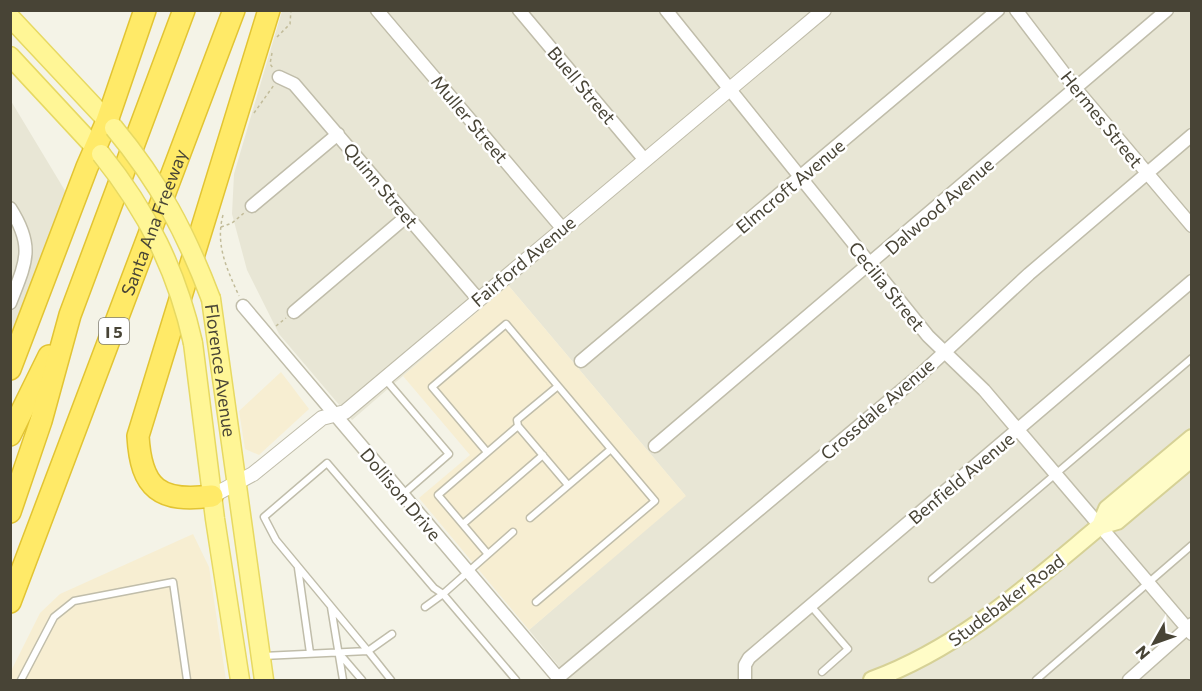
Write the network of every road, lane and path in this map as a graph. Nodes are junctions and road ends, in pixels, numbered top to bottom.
1 (145, 10) edge
2 (184, 10) edge
3 (234, 10) edge
4 (269, 10) edge
5 (291, 10) edge
6 (378, 10) edge
7 (519, 10) edge
8 (666, 10) edge
9 (824, 10) edge
10 (998, 10) edge
11 (1016, 10) edge
12 (1167, 10) edge
13 (10, 17) edge
14 (275, 39) dead end
15 (274, 48) dead end
16 (10, 56) edge
17 (279, 77) junction
18 (730, 87) junction
19 (1076, 89) junction
20 (250, 120) dead end
21 (111, 124) junction
22 (338, 134) junction
23 (1191, 135) edge
24 (98, 151) junction
25 (644, 159) junction
26 (1146, 173) junction
27 (801, 177) junction
28 (252, 206) joint
29 (10, 208) edge
30 (224, 213) dead end
31 (407, 216) junction
32 (1191, 226) edge
33 (220, 227) junction
34 (562, 228) junction
35 (870, 266) junction
36 (1191, 281) edge
37 (478, 299) junction
38 (10, 303) edge
39 (243, 306) joint
40 (294, 312) joint
41 (70, 315) junction
42 (266, 334) junction
43 (943, 351) junction
44 (1191, 358) edge
45 (581, 361) dead end
46 (10, 369) edge
47 (385, 379) junction
48 (558, 386) junction
49 (333, 415) junction
50 (518, 426) junction
51 (1017, 430) junction
52 (10, 435) edge
53 (1191, 438) edge
54 (655, 447) dead end
55 (611, 449) junction
56 (487, 452) junction
57 (543, 455) junction
58 (1191, 458) edge
59 (1056, 475) junction
60 (237, 483) junction
61 (568, 485) junction
62 (402, 495) junction
63 (212, 496) junction
64 (10, 512) edge
65 (530, 518) dead end
66 (463, 524) junction
67 (1100, 526) junction
68 (513, 532) dead end
69 (1191, 545) edge
70 (487, 554) junction
71 (297, 566) junction
72 (467, 571) junction
73 (932, 579) dead end
74 (1148, 582) junction
75 (443, 594) junction
76 (10, 602) edge
77 (536, 602) dead end
78 (811, 605) junction
79 (330, 606) junction
80 (425, 607) dead end
81 (1190, 629) edge
82 (392, 634) dead end
83 (337, 651) junction
84 (368, 651) junction
85 (310, 653) junction
86 (260, 656) junction
87 (822, 672) dead end
88 (559, 679) edge
89 (21, 681) edge
90 (187, 681) edge
91 (240, 681) edge
92 (264, 681) edge
93 (343, 681) edge
94 (362, 681) edge
95 (391, 681) edge
96 (516, 681) edge
97 (745, 681) edge
98 (872, 681) edge
99 (1036, 681) edge
100 (1129, 681) edge

1 - 21 highway
2 - 41 highway
3 - 76 highway, Santa Ana Freeway / I 5
4 - 63 highway
5 - 14 path
6 - 34 street, Muller Street
7 - 25 street, Buell Street
8 - 18 street, Cecilia Street
9 - 18 street, Fairford Avenue
10 - 27 street, Elmcroft Avenue
11 - 19 street, Hermes Street
12 - 19 street, Dalwood Avenue
13 - 21 main road, Florence Avenue
15 - 17 path
16 - 24 main road, Florence Avenue
17 - 20 path
17 - 22 street, Quinn Street
18 - 25 street, Fairford Avenue
18 - 27 street, Cecilia Street
19 - 26 street, Hermes Street
19 - 35 street, Dalwood Avenue
21 - 24 highway
21 - 60 main road, Florence Avenue, bridge
22 - 28 street
22 - 31 street, Quinn Street
23 - 26 street, Crossdale Avenue
24 - 46 highway
24 - 63 main road, Florence Avenue, bridge
25 - 34 street, Fairford Avenue
26 - 32 street, Hermes Street
26 - 43 street, Crossdale Avenue
27 - 35 street, Cecilia Street
27 - 45 street, Elmcroft Avenue
28 - 33 path
29 - 38 street
30 - 33 path
31 - 37 street, Quinn Street
31 - 40 street
33 - 39 path
34 - 37 street, Fairford Avenue
35 - 43 street, Cecilia Street
35 - 54 street, Dalwood Avenue
36 - 51 street, Benfield Avenue
37 - 47 street, Fairford Avenue
39 - 42 street, Dollison Drive
40 - 42 path
41 - 52 highway
41 - 64 highway
42 - 49 street, Dollison Drive
43 - 51 street, Cecilia Street
43 - 88 street, Crossdale Avenue
44 - 59 lane
47 - 49 street, Fairford Avenue
47 - 62 lane
48 - 50 lane
48 - 55 lane
48 - 56 lane
49 - 60 street, Fairford Avenue
49 - 62 street, Dollison Drive
50 - 56 lane
50 - 57 lane
51 - 59 street, Cecilia Street
51 - 78 street, Benfield Avenue
53 - 67 main road, Studebaker Road
55 - 61 lane
55 - 77 lane
56 - 66 lane
57 - 61 lane
57 - 66 lane
58 - 67 main road, Studebaker Road
59 - 67 street, Cecilia Street
59 - 73 lane
60 - 63 street, Fairford Avenue
60 - 86 main road, Florence Avenue
61 - 65 lane
62 - 72 street, Dollison Drive
63 - 91 main road, Florence Avenue
66 - 70 lane
67 - 74 street, Cecilia Street
67 - 98 main road, Studebaker Road
68 - 70 lane
69 - 74 lane
70 - 72 lane
71 - 75 lane
71 - 79 lane
71 - 85 lane
72 - 75 lane
72 - 88 street, Dollison Drive
74 - 81 street, Cecilia Street
74 - 99 lane
75 - 80 lane
75 - 96 lane
78 - 87 lane
78 - 97 street, Benfield Avenue
79 - 83 lane
79 - 84 lane
81 - 100 street
82 - 84 lane
83 - 84 lane
83 - 85 lane
83 - 93 lane
83 - 94 lane
84 - 95 lane
85 - 86 lane
86 - 92 main road, Florence Avenue
89 - 90 lane

